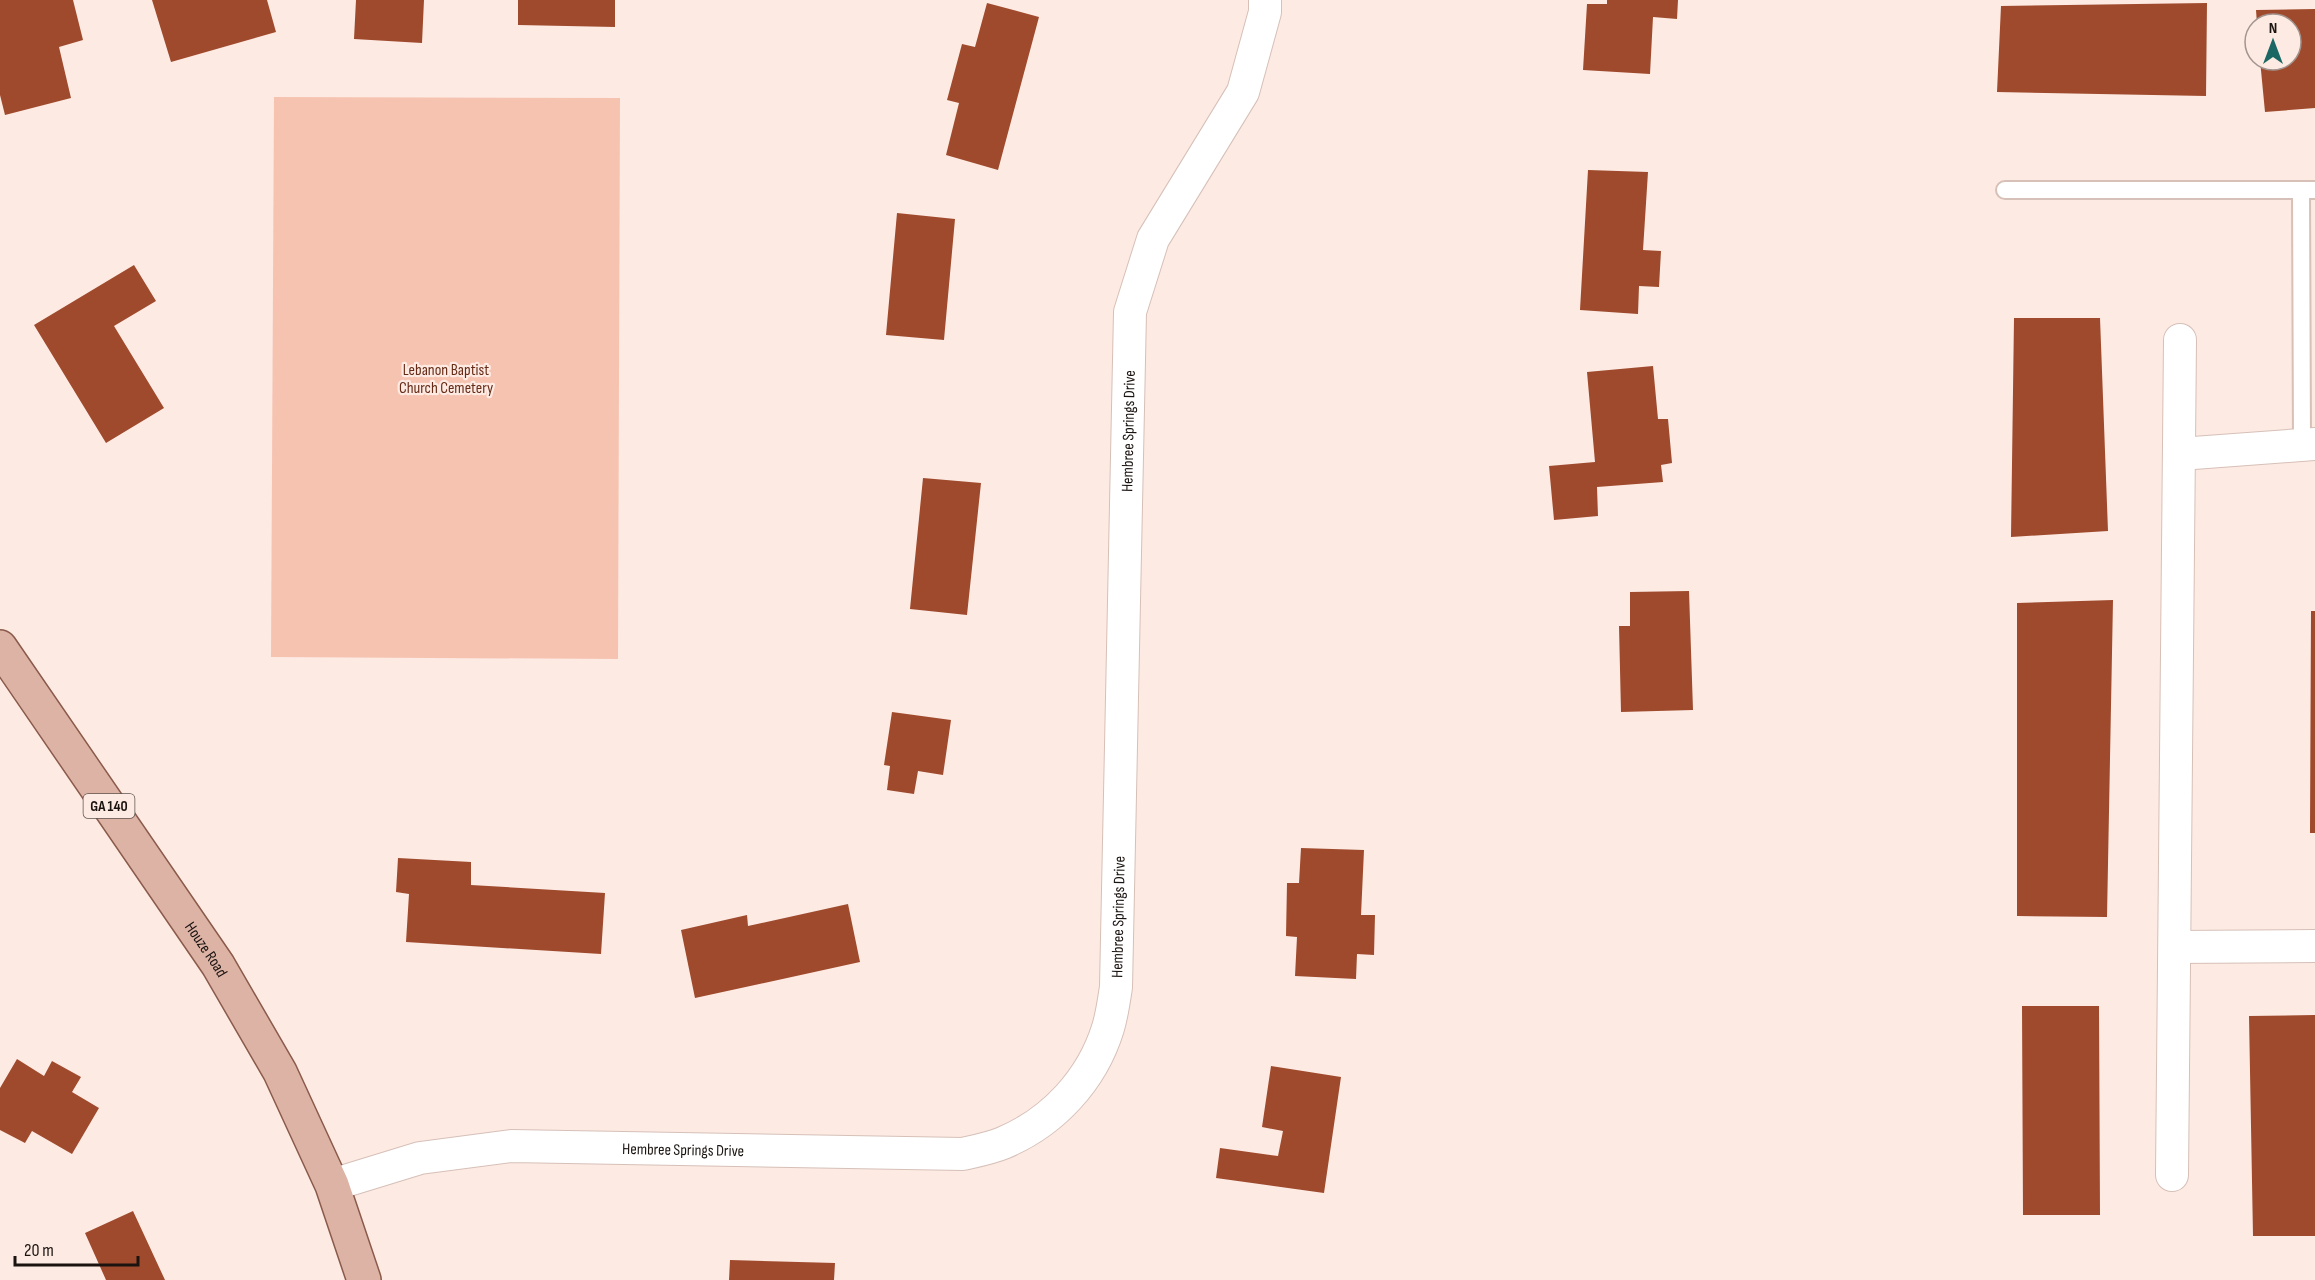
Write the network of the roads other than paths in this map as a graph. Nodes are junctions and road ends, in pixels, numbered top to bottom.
1 (1265, 0) edge
2 (2005, 190) dead end
3 (2308, 190) edge
4 (2180, 340) dead end
5 (2308, 444) edge
6 (2180, 454) junction
7 (0, 647) edge
8 (2315, 946) edge
9 (2175, 947) junction
10 (2172, 1175) dead end
11 (332, 1185) junction
12 (364, 1280) edge

1 - 11 street, Hembree Springs Drive
2 - 3 lane
3 - 5 lane
4 - 6 street
5 - 6 street
6 - 9 street
7 - 11 main road, Houze Road / GA 140
8 - 9 street
9 - 10 street
11 - 12 main road, Houze Road / GA 140

